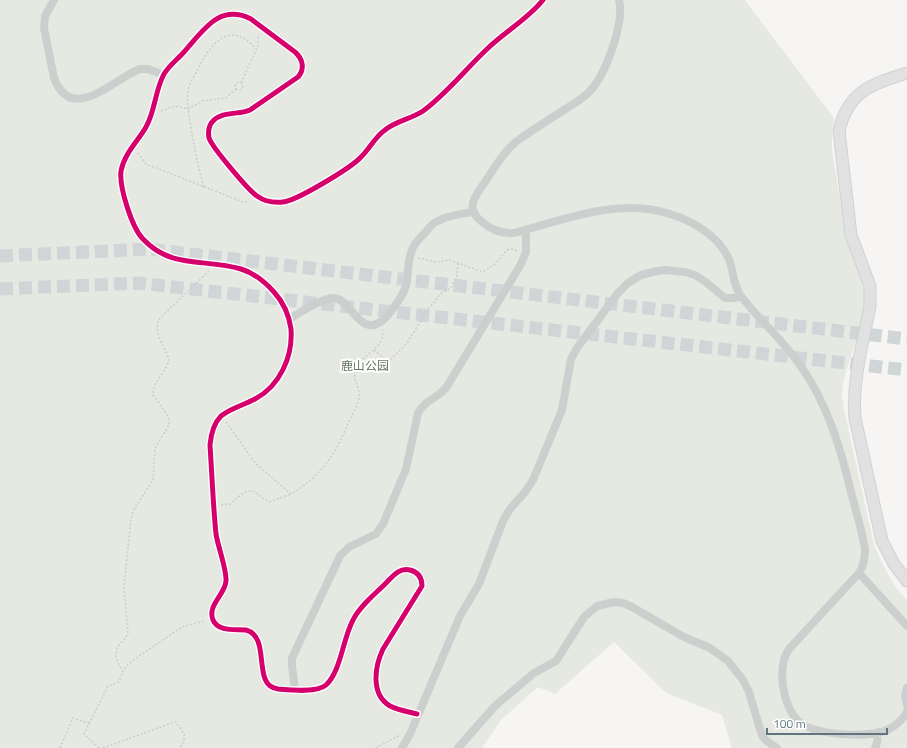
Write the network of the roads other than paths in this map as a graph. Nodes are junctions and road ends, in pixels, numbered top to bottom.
1 (54, 0) edge
2 (543, 0) edge
3 (619, 0) edge
4 (907, 74) edge
5 (164, 75) junction
6 (473, 212) junction
7 (526, 230) junction
8 (741, 296) junction
9 (289, 318) junction
10 (859, 573) junction
11 (907, 581) edge
12 (907, 626) edge
13 (907, 688) edge
14 (295, 689) junction
15 (907, 705) edge
16 (907, 712) edge
17 (417, 714) junction
18 (878, 732) junction
19 (402, 748) edge
20 (458, 748) edge
21 (777, 748) edge
22 (874, 748) edge

1 - 5 street
2 - 5 street
3 - 6 street
4 - 11 street
5 - 9 street
6 - 7 street
6 - 9 street
7 - 8 street
7 - 14 street
8 - 10 street
8 - 17 street
9 - 14 street
10 - 12 street
10 - 18 street
13 - 15 street
14 - 17 street
16 - 18 street
17 - 19 street
18 - 22 street
20 - 21 street

